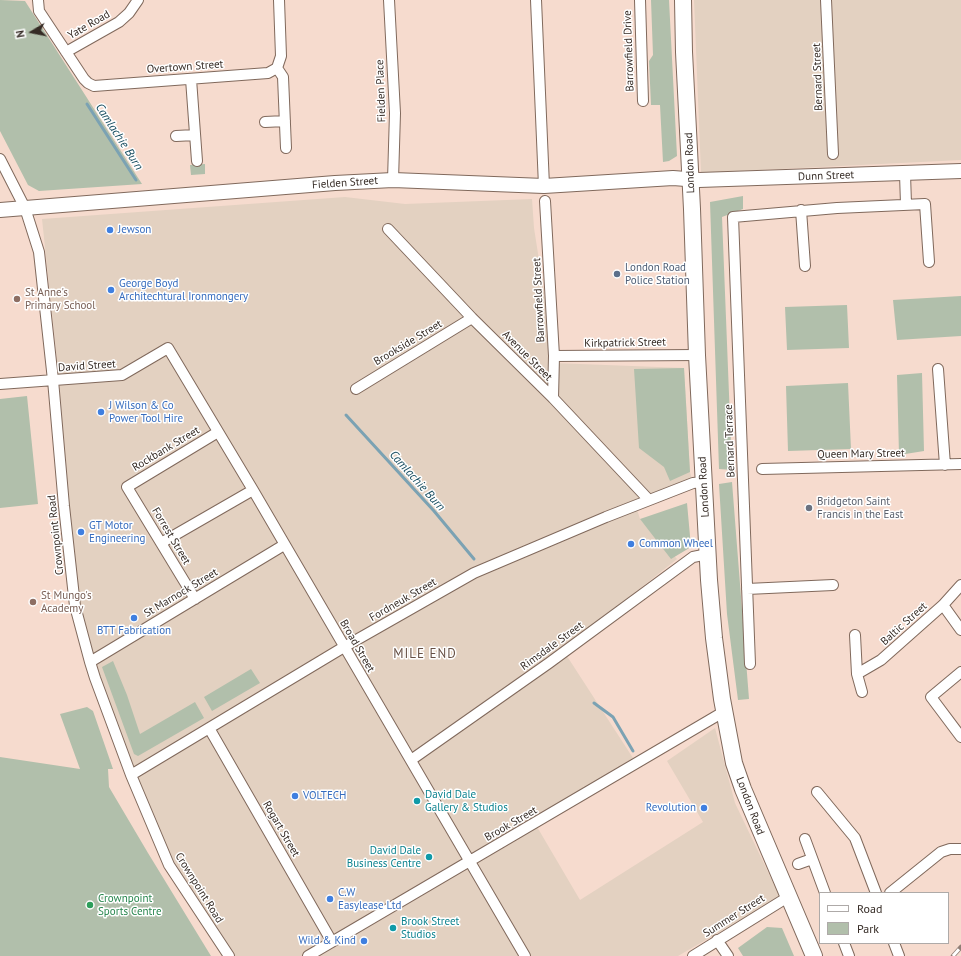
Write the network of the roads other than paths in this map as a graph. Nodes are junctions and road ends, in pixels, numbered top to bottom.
1 (38, 0) edge
2 (138, 0) edge
3 (279, 0) edge
4 (282, 0) edge
5 (389, 0) edge
6 (536, 0) edge
7 (640, 0) edge
8 (683, 0) edge
9 (826, 0) edge
10 (66, 52) junction
11 (277, 68) junction
12 (191, 79) junction
13 (643, 101) dead end
14 (285, 121) junction
15 (266, 122) dead end
16 (195, 135) junction
17 (176, 136) dead end
18 (286, 148) dead end
19 (833, 154) dead end
20 (0, 159) edge
21 (197, 161) dead end
22 (961, 172) edge
23 (905, 174) junction
24 (690, 179) junction
25 (393, 180) junction
26 (544, 186) junction
27 (545, 201) dead end
28 (906, 204) junction
29 (25, 208) junction
30 (0, 210) edge
31 (801, 210) junction
32 (388, 229) dead end
33 (929, 262) dead end
34 (805, 266) dead end
35 (472, 318) junction
36 (168, 348) joint
37 (698, 355) junction
38 (554, 356) junction
39 (938, 369) dead end
40 (53, 380) junction
41 (0, 384) edge
42 (356, 389) dead end
43 (553, 398) junction
44 (218, 432) junction
45 (961, 464) edge
46 (945, 465) junction
47 (762, 469) dead end
48 (704, 482) junction
49 (127, 487) joint
50 (252, 490) junction
51 (649, 500) junction
52 (161, 543) junction
53 (284, 545) junction
54 (708, 554) junction
55 (833, 585) dead end
56 (961, 585) edge
57 (747, 589) junction
58 (195, 599) junction
59 (943, 605) junction
60 (961, 630) edge
61 (855, 635) dead end
62 (344, 647) junction
63 (90, 662) junction
64 (750, 664) dead end
65 (961, 672) edge
66 (857, 674) junction
67 (862, 692) dead end
68 (725, 711) junction
69 (209, 728) junction
70 (961, 737) edge
71 (411, 760) junction
72 (131, 775) junction
73 (817, 792) dead end
74 (805, 839) dead end
75 (961, 848) edge
76 (812, 859) junction
77 (470, 862) junction
78 (798, 864) dead end
79 (825, 892) edge
80 (876, 892) edge
81 (891, 892) edge
82 (788, 897) junction
83 (717, 940) junction
84 (332, 942) junction
85 (844, 944) edge
86 (894, 944) edge
87 (229, 956) edge
88 (308, 956) edge
89 (525, 956) edge
90 (693, 956) edge
91 (728, 956) edge
92 (814, 956) edge
93 (849, 956) edge
94 (898, 956) edge

1 - 10 street
2 - 10 street, Yate Road
3 - 4 street
3 - 11 street
5 - 25 street, Fielden Place
6 - 26 street
7 - 13 street, Barrowfield Drive
8 - 24 main road, London Road
9 - 19 street, Bernard Street
10 - 12 street, Overtown Street
11 - 12 street, Overtown Street
11 - 14 street
12 - 16 street
14 - 15 street
14 - 18 street
16 - 17 street
16 - 21 street
20 - 29 street, Crownpoint Road
22 - 23 main road, Dunn Street
23 - 24 main road, Dunn Street
23 - 28 street
24 - 26 main road, Fielden Street
24 - 37 main road, London Road
25 - 26 main road, Fielden Street
25 - 29 main road, Fielden Street
27 - 38 street, Barrowfield Street
28 - 31 street
28 - 33 street
29 - 30 main road, Fielden Street
29 - 40 street, Crownpoint Road
31 - 34 street
31 - 57 street, Bernard Terrace
32 - 35 street, Avenue Street
35 - 42 street, Brookside Street
35 - 43 street, Avenue Street
36 - 40 street, David Street
36 - 44 street, Broad Street
37 - 38 street, Kirkpatrick Street
37 - 48 main road, London Road
38 - 43 street, Barrowfield Street
39 - 46 street
40 - 41 street, David Street
40 - 63 street, Crownpoint Road
43 - 51 street, Avenue Street
44 - 49 street, Rockbank Street
44 - 50 street, Broad Street
45 - 46 street, Queen Mary Street
46 - 47 street, Queen Mary Street
48 - 51 street, Fordneuk Street
48 - 54 main road, London Road
49 - 52 street, Forrest Street
50 - 52 street
50 - 53 street, Broad Street
51 - 62 street, Fordneuk Street
52 - 58 street, Forrest Street
53 - 58 street, St Marnock Street
53 - 62 street, Broad Street
54 - 68 main road, London Road
54 - 71 street, Rimsdale Street
55 - 57 street
56 - 59 street, Baltic Street
57 - 64 street, Bernard Terrace
58 - 63 street, St Marnock Street
59 - 60 street
59 - 66 street, Baltic Street
61 - 66 street
62 - 69 street, Fordneuk Street
62 - 71 street, Broad Street
63 - 72 street, Crownpoint Road
65 - 70 street
66 - 67 street
68 - 77 street, Brook Street
68 - 82 main road, London Road
69 - 72 street, Fordneuk Street
69 - 84 street, Rogart Street
71 - 77 street, Broad Street
72 - 87 street, Crownpoint Road
73 - 80 street
74 - 76 street
75 - 81 street
76 - 78 street
76 - 79 street
77 - 84 street, Brook Street
77 - 89 street, Broad Street
82 - 83 street, Summer Street
82 - 92 main road, London Road
83 - 90 street, Summer Street
83 - 91 street
84 - 88 street, Brook Street
85 - 93 street
86 - 94 street

